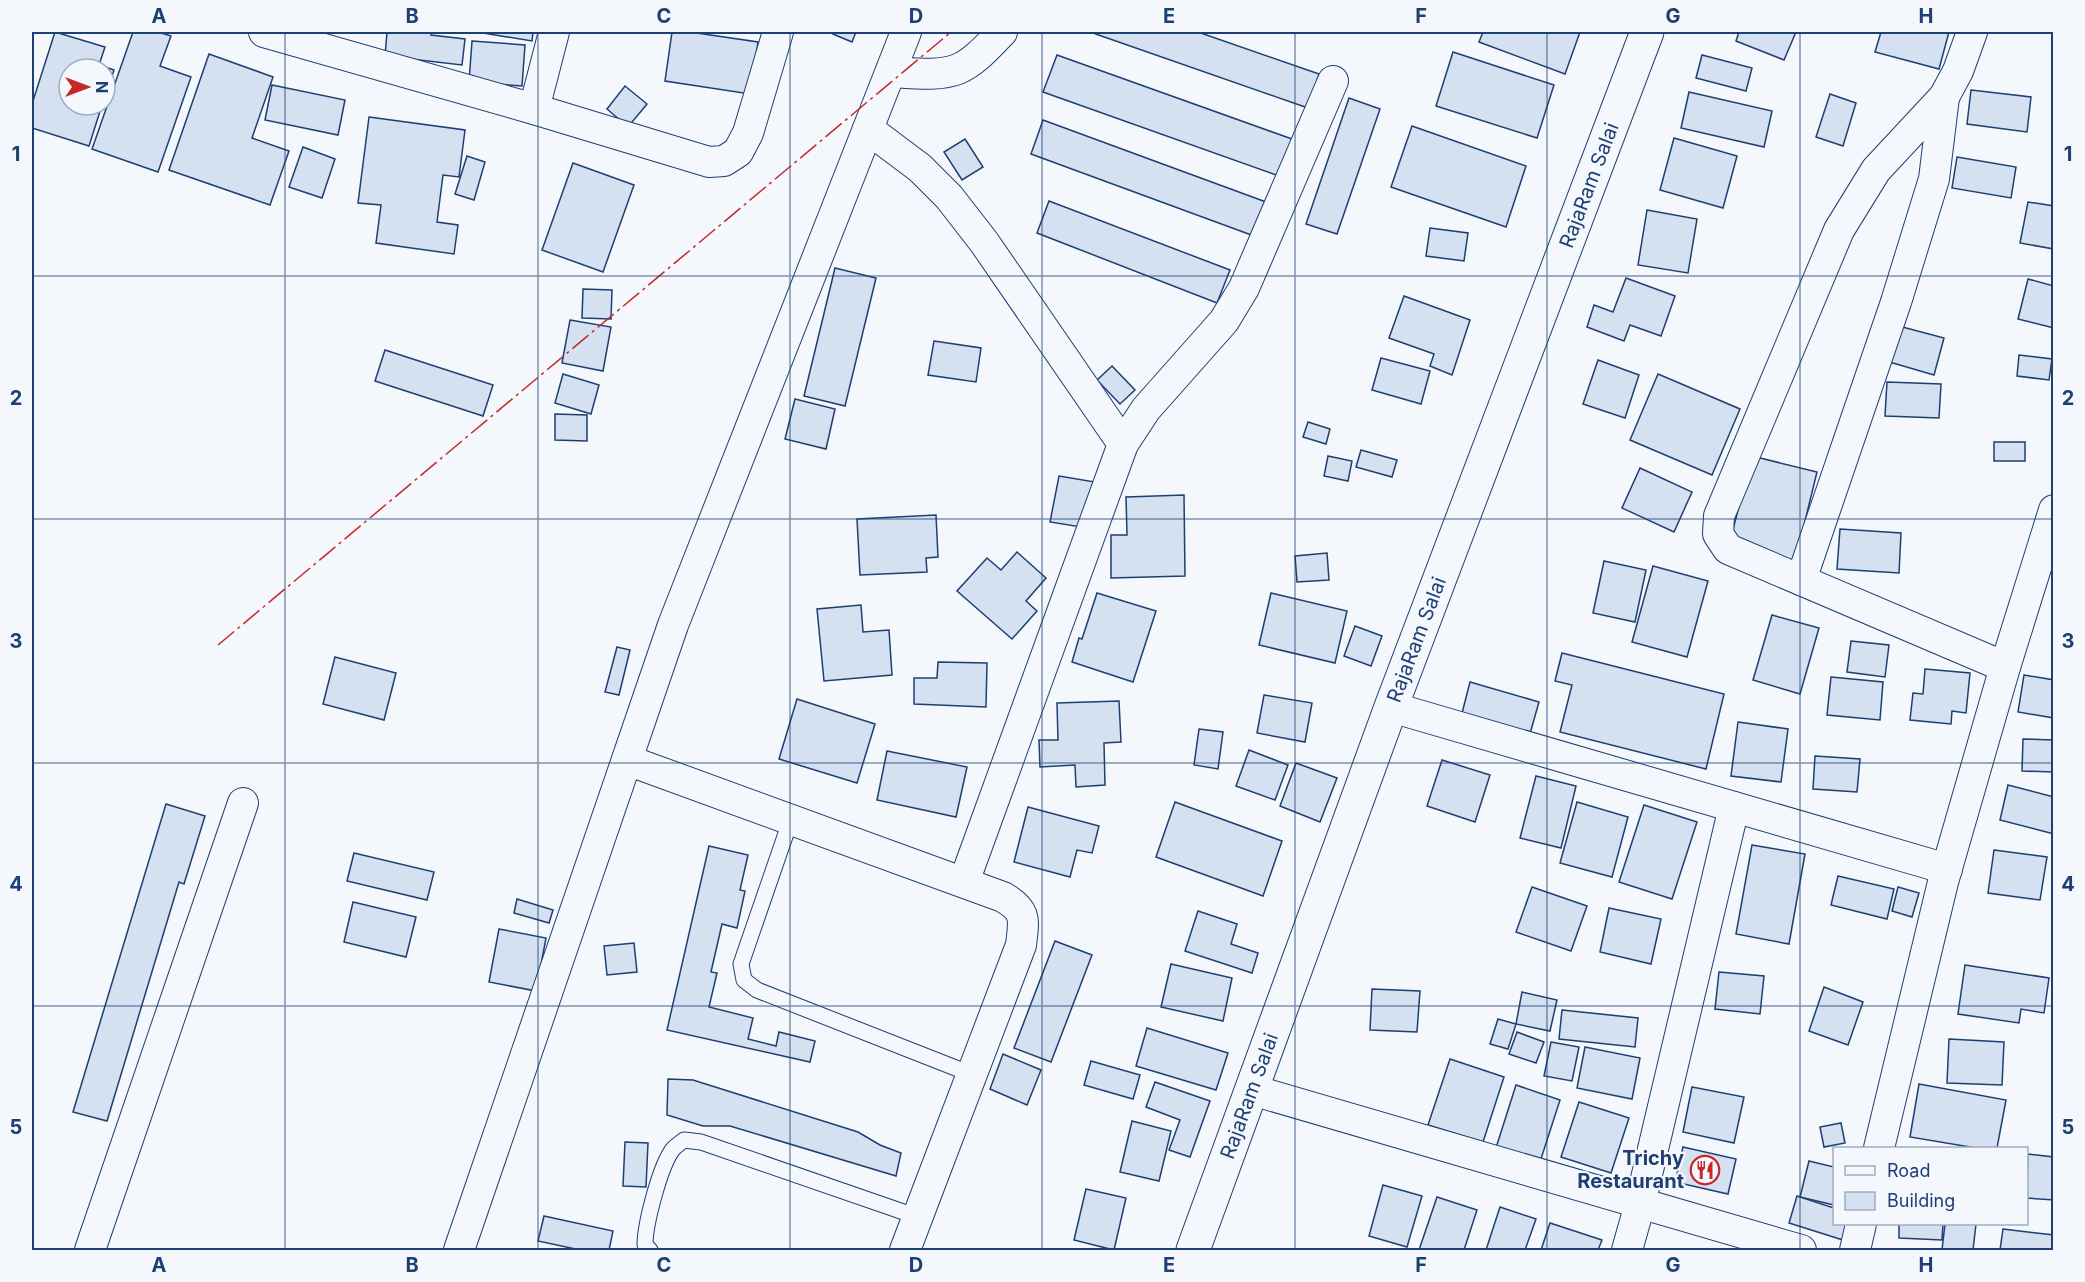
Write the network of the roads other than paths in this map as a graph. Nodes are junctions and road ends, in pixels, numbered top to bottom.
1 (554, 32) edge
2 (778, 32) edge
3 (906, 32) edge
4 (1002, 32) edge
5 (1647, 32) edge
6 (1972, 32) edge
7 (282, 34) edge
8 (891, 72) junction
9 (1333, 81) dead end
10 (1944, 97) junction
11 (534, 109) junction
12 (868, 129) junction
13 (1124, 444) junction
14 (2054, 510) edge
15 (1801, 580) junction
16 (2005, 667) junction
17 (1391, 707) junction
18 (627, 760) junction
19 (243, 803) dead end
20 (1734, 807) junction
21 (791, 819) junction
22 (1947, 869) junction
23 (964, 882) junction
24 (971, 1074) junction
25 (1252, 1090) junction
26 (1879, 1147) edge
27 (1640, 1204) junction
28 (918, 1217) junction
29 (1861, 1225) edge
30 (90, 1251) edge
31 (459, 1251) edge
32 (650, 1251) edge
33 (905, 1251) edge
34 (1193, 1251) edge
35 (1627, 1251) edge
36 (1801, 1251) edge
37 (1855, 1251) edge

1 - 11 street
2 - 11 street
3 - 8 street
4 - 8 street
5 - 17 street, RajaRam Salai
6 - 10 street
7 - 11 street
8 - 12 street
9 - 13 street
10 - 15 street
10 - 15 street
12 - 13 street
12 - 18 street
13 - 23 street
14 - 16 street
15 - 16 street
16 - 22 street
17 - 20 street
17 - 25 street, RajaRam Salai
18 - 21 street
18 - 31 street
19 - 30 street
20 - 22 street
20 - 27 street
21 - 23 street
21 - 24 lane
22 - 26 street
23 - 24 street
24 - 28 street
25 - 27 street
25 - 34 street, RajaRam Salai
27 - 35 street
27 - 36 street
28 - 32 lane
28 - 33 street
29 - 37 street

